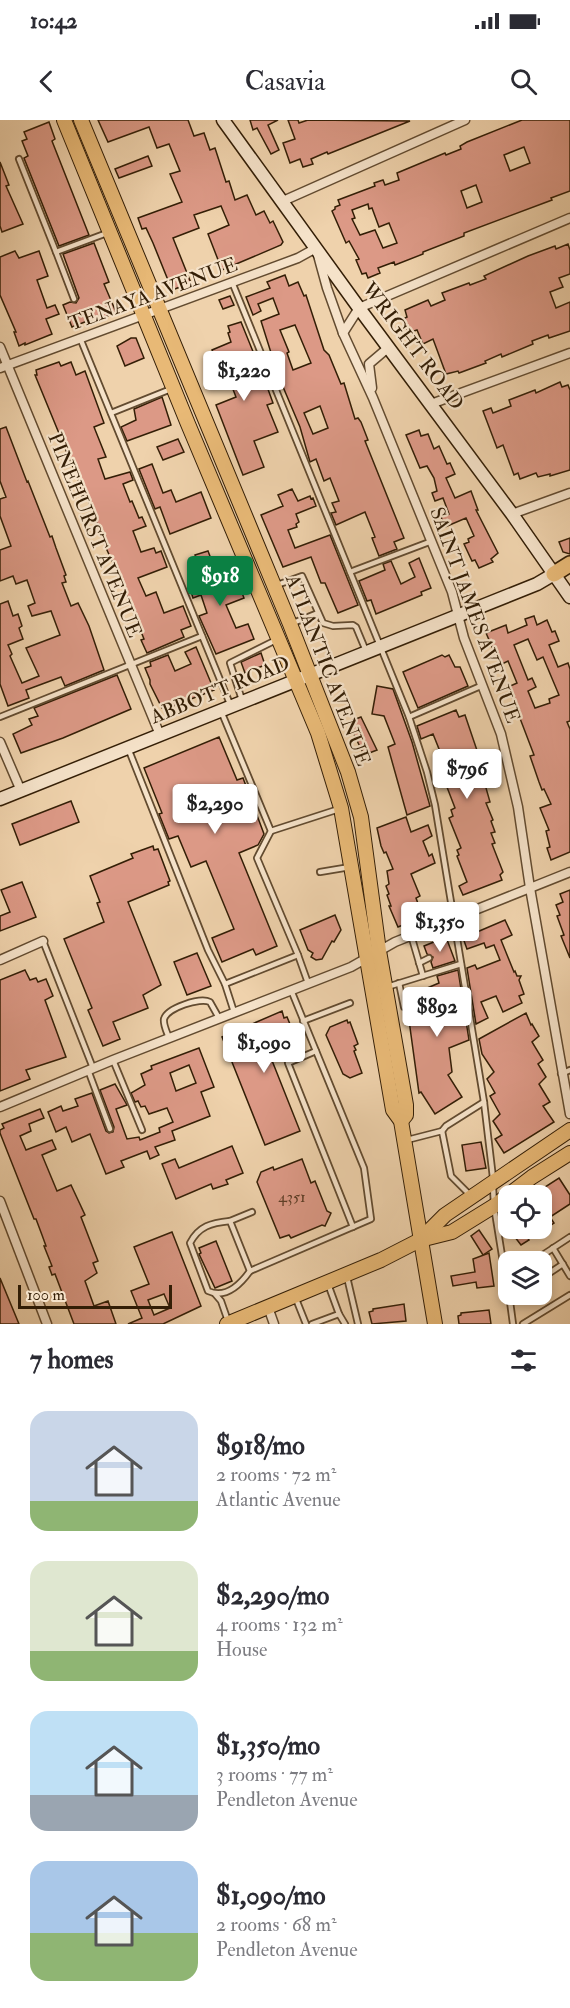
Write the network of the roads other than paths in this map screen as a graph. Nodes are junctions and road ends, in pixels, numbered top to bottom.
1 (64, 120) edge
2 (81, 120) edge
3 (223, 120) edge
4 (465, 120) edge
5 (18, 159) dead end
6 (283, 201) junction
7 (570, 218) edge
8 (109, 232) junction
9 (316, 248) junction
10 (56, 252) junction
11 (232, 282) junction
12 (74, 299) dead end
13 (160, 308) junction
14 (359, 308) junction
15 (144, 314) junction
16 (343, 333) junction
17 (80, 338) junction
18 (0, 347) edge
19 (389, 348) junction
20 (570, 353) edge
21 (4, 367) edge
22 (173, 388) junction
23 (373, 398) junction
24 (431, 404) junction
25 (111, 413) junction
26 (570, 493) edge
27 (512, 514) junction
28 (433, 541) junction
29 (570, 564) edge
30 (350, 572) junction
31 (554, 574) junction
32 (274, 586) junction
33 (570, 597) edge
34 (318, 613) junction
35 (460, 615) junction
36 (290, 624) junction
37 (202, 636) junction
38 (278, 638) junction
39 (380, 647) junction
40 (366, 652) junction
41 (130, 665) junction
42 (310, 675) junction
43 (296, 681) junction
44 (483, 685) junction
45 (243, 702) junction
46 (226, 709) junction
47 (0, 717) edge
48 (409, 717) junction
49 (160, 735) junction
50 (0, 742) edge
51 (128, 748) junction
52 (21, 791) junction
53 (0, 799) edge
54 (341, 808) junction
55 (271, 831) junction
56 (351, 867) junction
57 (320, 872) dead end
58 (570, 872) edge
59 (530, 888) junction
60 (453, 919) junction
61 (411, 936) junction
62 (43, 941) joint
63 (458, 946) junction
64 (451, 949) dead end
65 (298, 955) junction
66 (373, 955) junction
67 (429, 958) dead end
68 (0, 960) edge
69 (419, 963) junction
70 (461, 964) junction
71 (423, 976) junction
72 (464, 981) junction
73 (308, 983) junction
74 (225, 984) junction
75 (458, 984) dead end
76 (393, 985) junction
77 (291, 990) junction
78 (350, 1003) dead end
79 (408, 1005) dead end
80 (234, 1012) junction
81 (219, 1018) junction
82 (303, 1021) junction
83 (169, 1038) junction
84 (316, 1051) junction
85 (113, 1060) junction
86 (570, 1062) edge
87 (90, 1069) junction
88 (564, 1070) edge
89 (568, 1098) edge
90 (484, 1102) junction
91 (0, 1107) edge
92 (570, 1114) edge
93 (401, 1121) junction
94 (110, 1129) dead end
95 (142, 1130) dead end
96 (570, 1130) edge
97 (442, 1131) junction
98 (405, 1141) junction
99 (570, 1153) edge
100 (493, 1184) junction
101 (472, 1197) junction
102 (0, 1201) edge
103 (494, 1206) junction
104 (252, 1212) dead end
105 (230, 1221) junction
106 (353, 1227) junction
107 (570, 1237) edge
108 (420, 1240) junction
109 (553, 1248) junction
110 (502, 1251) edge
111 (548, 1251) edge
112 (562, 1264) junction
113 (250, 1271) junction
114 (552, 1271) edge
115 (347, 1275) junction
116 (570, 1276) edge
117 (328, 1283) junction
118 (215, 1294) junction
119 (570, 1295) edge
120 (295, 1296) junction
121 (510, 1305) edge
122 (268, 1307) junction
123 (339, 1314) junction
124 (47, 1324) edge
125 (229, 1324) edge
126 (274, 1324) edge
127 (306, 1324) edge
128 (312, 1324) edge
129 (345, 1324) edge
130 (351, 1324) edge
131 (358, 1324) edge
132 (435, 1324) edge
133 (513, 1324) edge
134 (524, 1324) edge

1 - 8 main road, ATLANTIC AVENUE
2 - 13 main road, ATLANTIC AVENUE
3 - 6 street, WRIGHT ROAD
4 - 6 street
5 - 10 lane
6 - 9 street, WRIGHT ROAD
7 - 14 street
8 - 10 lane
8 - 15 main road, ATLANTIC AVENUE
9 - 11 street, TENAYA AVENUE
9 - 14 street, WRIGHT ROAD
9 - 16 street, SAINT JAMES AVENUE
10 - 12 lane
11 - 13 street, TENAYA AVENUE
11 - 30 lane
13 - 15 street, TENAYA AVENUE
13 - 32 main road, ATLANTIC AVENUE
14 - 16 street
14 - 19 street, WRIGHT ROAD
15 - 17 street, TENAYA AVENUE
15 - 22 main road, ATLANTIC AVENUE
16 - 23 street, SAINT JAMES AVENUE
17 - 21 street, TENAYA AVENUE
17 - 25 lane
18 - 21 street, PINEHURST AVENUE
19 - 23 street
19 - 24 street, WRIGHT ROAD
20 - 24 street
21 - 41 street, PINEHURST AVENUE
22 - 25 lane
22 - 38 main road, ATLANTIC AVENUE
23 - 28 street, SAINT JAMES AVENUE
24 - 27 street, WRIGHT ROAD
25 - 37 lane
26 - 27 street
27 - 31 street, WRIGHT ROAD
28 - 30 lane
28 - 35 street, SAINT JAMES AVENUE
29 - 31 highway
30 - 39 lane
31 - 33 street, WRIGHT ROAD
31 - 35 street, ABBOTT ROAD
32 - 34 lane
32 - 36 main road, ATLANTIC AVENUE
34 - 36 lane
34 - 40 lane
35 - 39 street, ABBOTT ROAD
35 - 44 street, SAINT JAMES AVENUE
36 - 42 main road, ATLANTIC AVENUE
37 - 41 lane
37 - 46 lane
38 - 43 main road, ATLANTIC AVENUE
38 - 45 lane
39 - 40 street, ABBOTT ROAD
39 - 48 lane
40 - 42 street, ABBOTT ROAD
41 - 47 lane
41 - 49 street, PINEHURST AVENUE
42 - 43 street, ABBOTT ROAD
42 - 66 main road, ATLANTIC AVENUE
43 - 45 street, ABBOTT ROAD
43 - 54 main road, ATLANTIC AVENUE
44 - 48 lane
44 - 59 street, SAINT JAMES AVENUE
45 - 46 street, ABBOTT ROAD
46 - 49 street, ABBOTT ROAD
46 - 55 lane
48 - 60 lane
49 - 51 street, ABBOTT ROAD
50 - 52 street
51 - 52 street, ABBOTT ROAD
51 - 74 lane
52 - 53 street, ABBOTT ROAD
54 - 55 lane
54 - 56 main road, ATLANTIC AVENUE
55 - 65 lane
56 - 57 lane
56 - 66 main road, ATLANTIC AVENUE
58 - 59 street
59 - 60 street
59 - 88 street, SAINT JAMES AVENUE
60 - 61 street
60 - 63 lane
61 - 66 street
61 - 69 lane
62 - 68 street
62 - 87 lane
63 - 64 lane
63 - 70 lane
65 - 73 lane
65 - 74 lane
66 - 73 street
66 - 76 main road, ATLANTIC AVENUE
66 - 93 main road, ATLANTIC AVENUE
67 - 69 lane
69 - 71 lane
70 - 71 lane
70 - 72 lane
71 - 76 lane
72 - 75 lane
72 - 90 lane
73 - 77 street
74 - 80 lane
76 - 79 lane
76 - 93 main road, ATLANTIC AVENUE
77 - 80 street
77 - 82 lane
78 - 82 lane
80 - 81 street
81 - 83 street
81 - 83 lane
82 - 84 lane
83 - 85 street
84 - 106 lane
84 - 106 lane
85 - 87 street
85 - 95 lane
86 - 88 lane
87 - 91 street
87 - 94 lane
88 - 89 street, SAINT JAMES AVENUE
89 - 92 street, SAINT JAMES AVENUE
90 - 97 lane
90 - 100 lane
93 - 98 main road, ATLANTIC AVENUE
96 - 100 main road
97 - 98 lane
97 - 101 lane
98 - 108 main road, ATLANTIC AVENUE
99 - 103 main road
100 - 101 main road
100 - 103 lane
101 - 108 main road
102 - 124 street
103 - 108 main road
103 - 110 lane
104 - 105 lane
105 - 113 lane
105 - 118 lane
106 - 113 lane
107 - 109 lane
108 - 115 main road
108 - 132 main road, ATLANTIC AVENUE
109 - 111 lane
109 - 112 lane
112 - 114 lane
112 - 116 lane
113 - 118 lane
115 - 117 main road
115 - 131 lane
117 - 120 main road
117 - 123 lane
118 - 125 lane
119 - 134 lane
120 - 122 main road
120 - 127 lane
121 - 133 lane
122 - 125 main road
122 - 126 street
123 - 128 lane
123 - 129 lane
130 - 131 lane

